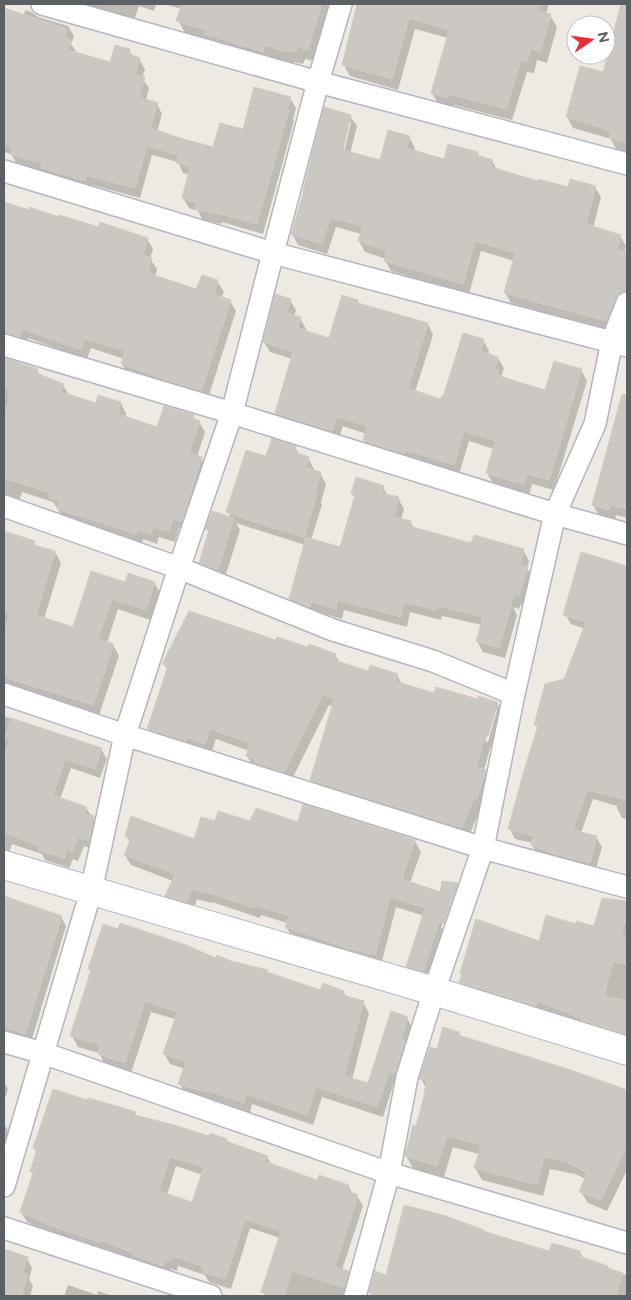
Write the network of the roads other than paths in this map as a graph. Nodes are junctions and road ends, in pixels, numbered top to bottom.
1 (42, 4) edge
2 (341, 4) edge
3 (318, 82) junction
4 (627, 164) edge
5 (4, 171) edge
6 (273, 252) junction
7 (627, 303) edge
8 (620, 344) edge
9 (4, 345) edge
10 (232, 413) junction
11 (4, 506) edge
12 (555, 514) junction
13 (627, 534) edge
14 (179, 568) junction
15 (4, 694) edge
16 (514, 694) junction
17 (125, 735) junction
18 (483, 848) junction
19 (4, 865) edge
20 (627, 887) edge
21 (91, 891) junction
22 (434, 991) junction
23 (4, 1042) edge
24 (627, 1050) edge
25 (44, 1053) junction
26 (389, 1173) junction
27 (4, 1186) edge
28 (4, 1228) edge
29 (627, 1244) edge
30 (211, 1296) edge
31 (355, 1296) edge

1 - 3 street
2 - 3 street
3 - 4 street
3 - 6 street
5 - 6 street
6 - 8 street
6 - 10 street
7 - 8 street
8 - 12 street
9 - 10 street
10 - 12 street
10 - 14 street
11 - 14 street
12 - 13 street
12 - 16 street
14 - 16 street
14 - 17 street
15 - 17 street
16 - 18 street
17 - 18 street
17 - 21 street
18 - 20 street
18 - 22 street
19 - 21 street
21 - 22 street
21 - 25 street
22 - 24 street
22 - 26 street
23 - 25 street
25 - 26 street
25 - 27 street
26 - 29 street
26 - 31 street
28 - 30 street

